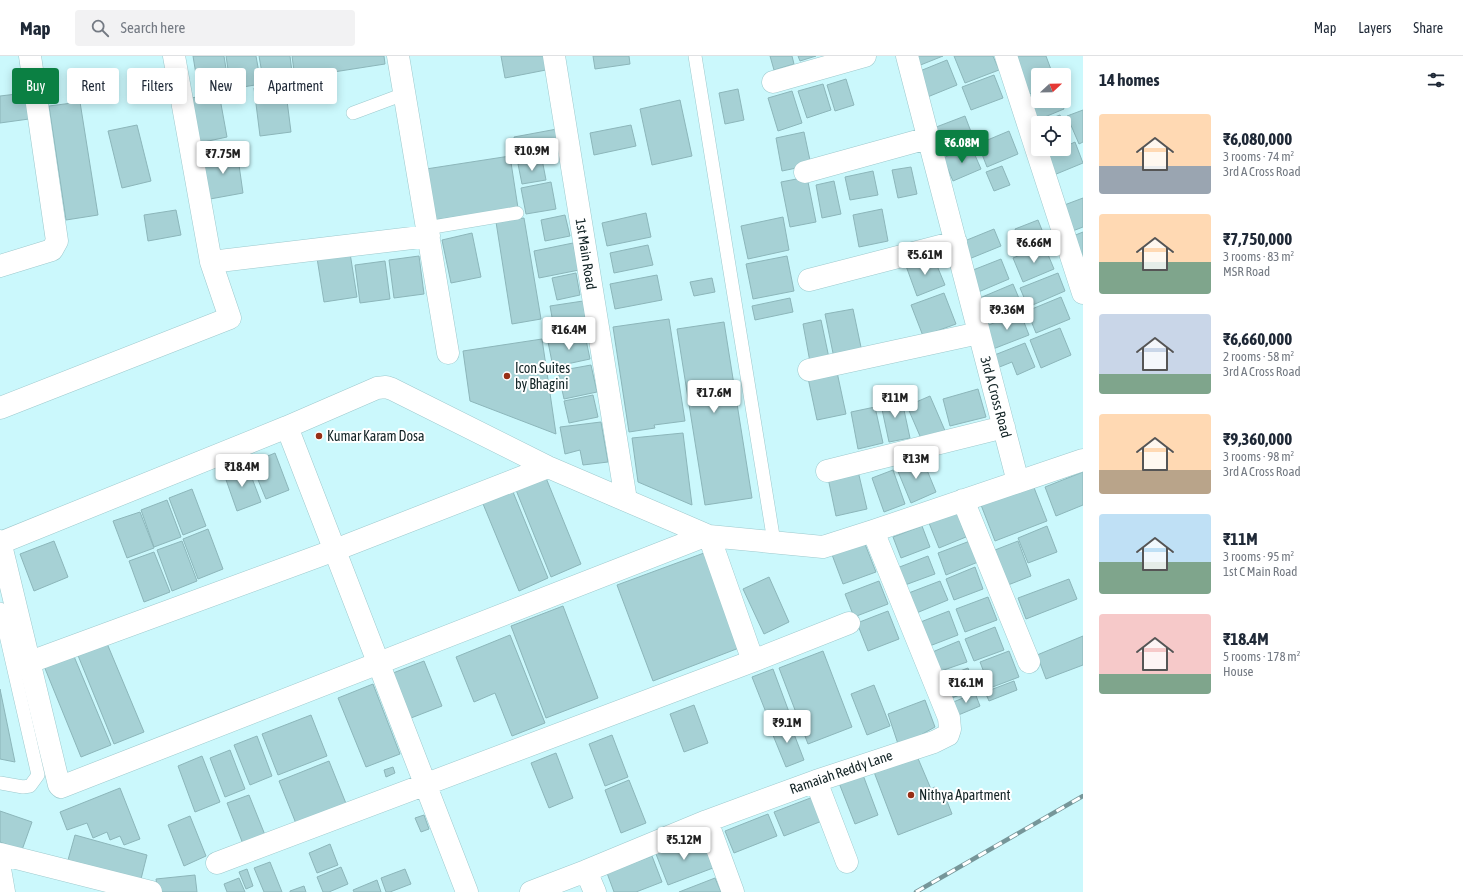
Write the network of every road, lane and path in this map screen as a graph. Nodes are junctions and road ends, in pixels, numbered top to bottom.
1 (30, 56) edge
2 (174, 56) edge
3 (398, 56) edge
4 (554, 56) edge
5 (695, 56) edge
6 (865, 56) edge
7 (907, 56) edge
8 (1006, 56) edge
9 (773, 82) dead end
10 (404, 94) junction
11 (353, 113) dead end
12 (928, 138) junction
13 (805, 172) dead end
14 (517, 213) dead end
15 (428, 232) junction
16 (956, 242) junction
17 (211, 262) junction
18 (0, 266) edge
19 (809, 280) dead end
20 (1083, 293) edge
21 (979, 333) junction
22 (448, 353) dead end
23 (809, 370) dead end
24 (0, 408) edge
25 (287, 427) junction
26 (1004, 428) junction
27 (1083, 460) edge
28 (548, 467) junction
29 (827, 471) dead end
30 (1018, 482) junction
31 (626, 500) junction
32 (963, 500) junction
33 (873, 531) junction
34 (709, 536) junction
35 (0, 542) edge
36 (774, 542) junction
37 (335, 550) junction
38 (0, 609) edge
39 (849, 623) dead end
40 (753, 661) junction
41 (30, 662) junction
42 (1029, 662) dead end
43 (379, 664) junction
44 (816, 781) junction
45 (0, 783) edge
46 (425, 784) junction
47 (707, 821) junction
48 (0, 854) edge
49 (847, 862) dead end
50 (217, 864) dead end
51 (0, 869) edge
52 (586, 871) junction
53 (4, 892) edge
54 (151, 892) edge
55 (467, 892) edge
56 (531, 892) edge
57 (595, 892) edge
58 (733, 892) edge

1 - 18 street
2 - 17 street
3 - 10 street
4 - 31 street, 1st Main Road
5 - 36 lane
6 - 9 street
7 - 12 street, 3rd A Cross Road
8 - 20 street
10 - 11 lane
10 - 15 street
12 - 13 street
12 - 16 street, 3rd A Cross Road
14 - 15 lane
15 - 17 street
15 - 22 street
16 - 19 street
16 - 21 street, 3rd A Cross Road
17 - 24 street
21 - 23 street
21 - 26 street, 3rd A Cross Road
25 - 28 street
25 - 35 street
25 - 37 street
26 - 29 street
26 - 30 street, 3rd A Cross Road
27 - 30 street
28 - 31 street
28 - 37 street
30 - 32 street
31 - 34 street
32 - 33 street
32 - 42 street
33 - 36 street
33 - 44 street, Ramaiah Reddy Lane
34 - 36 street
34 - 40 street
34 - 43 street
35 - 41 street
37 - 41 street
37 - 43 street
38 - 45 lane
39 - 40 street
40 - 46 street
41 - 43 street
43 - 46 street
44 - 47 street, Ramaiah Reddy Lane
44 - 49 street
46 - 50 street
46 - 55 street
47 - 52 street, Ramaiah Reddy Lane
47 - 58 street
48 - 54 street
51 - 53 street
52 - 56 street, Ramaiah Reddy Lane
52 - 57 street

